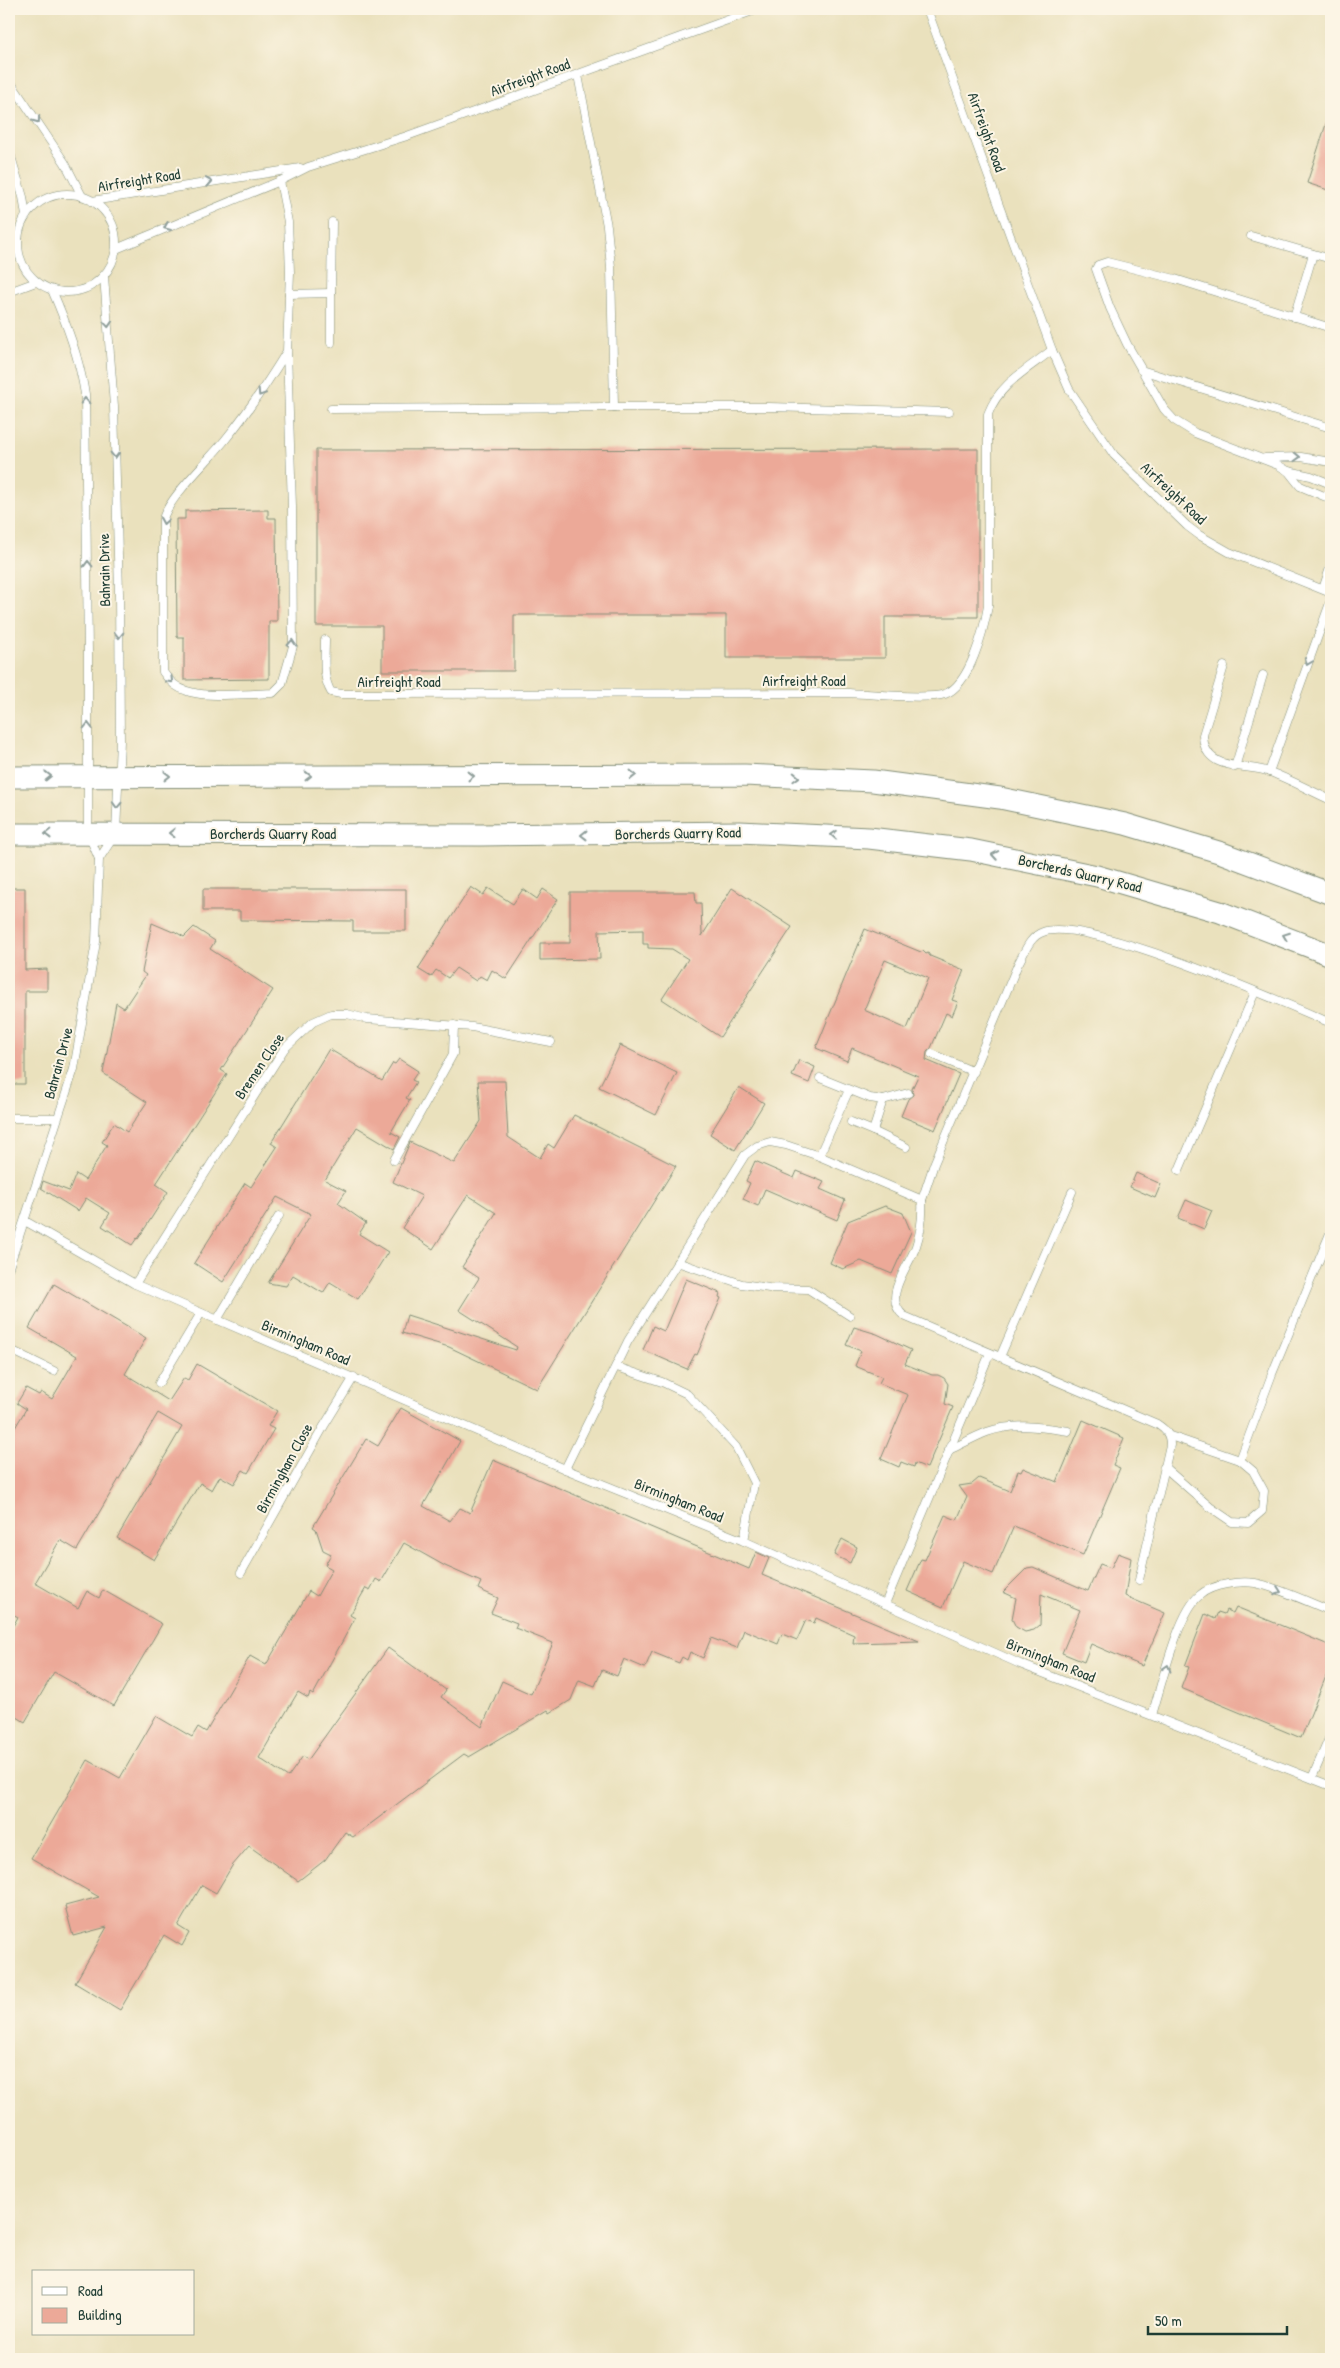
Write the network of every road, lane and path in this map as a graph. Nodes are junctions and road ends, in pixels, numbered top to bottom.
1 (758, 9) edge
2 (927, 9) edge
3 (578, 74) junction
4 (9, 80) edge
5 (9, 150) edge
6 (308, 167) junction
7 (280, 181) junction
8 (82, 196) junction
9 (92, 201) junction
10 (26, 216) junction
11 (332, 222) dead end
12 (1251, 236) dead end
13 (18, 237) junction
14 (9, 244) edge
15 (116, 248) junction
16 (1313, 254) junction
17 (1331, 259) edge
18 (104, 276) junction
19 (36, 282) junction
20 (52, 290) junction
21 (9, 292) edge
22 (331, 293) junction
23 (289, 294) junction
24 (1294, 317) junction
25 (1331, 328) edge
26 (331, 343) dead end
27 (1052, 350) junction
28 (287, 351) junction
29 (1141, 370) junction
30 (614, 407) junction
31 (331, 410) dead end
32 (949, 412) dead end
33 (1331, 428) edge
34 (1263, 458) junction
35 (1331, 462) edge
36 (1288, 471) junction
37 (1331, 484) edge
38 (1331, 499) edge
39 (1331, 564) edge
40 (1322, 589) junction
41 (1331, 593) edge
42 (1331, 600) edge
43 (325, 640) dead end
44 (1224, 666) dead end
45 (1263, 675) dead end
46 (1235, 767) junction
47 (1269, 772) junction
48 (87, 775) junction
49 (9, 777) edge
50 (119, 778) junction
51 (1331, 800) edge
52 (88, 833) junction
53 (116, 833) junction
54 (9, 834) edge
55 (99, 859) junction
56 (1331, 894) edge
57 (1331, 955) edge
58 (1255, 992) junction
59 (1331, 1023) edge
60 (454, 1025) junction
61 (551, 1042) dead end
62 (932, 1054) dead end
63 (974, 1072) junction
64 (820, 1078) dead end
65 (849, 1090) junction
66 (908, 1093) dead end
67 (884, 1100) junction
68 (9, 1118) edge
69 (57, 1118) junction
70 (851, 1122) dead end
71 (873, 1132) junction
72 (906, 1147) dead end
73 (819, 1156) junction
74 (394, 1160) dead end
75 (1179, 1170) dead end
76 (1072, 1192) dead end
77 (922, 1200) junction
78 (279, 1216) dead end
79 (25, 1221) junction
80 (1331, 1232) edge
81 (677, 1262) junction
82 (9, 1267) edge
83 (135, 1284) junction
84 (201, 1313) junction
85 (850, 1316) dead end
86 (217, 1320) junction
87 (9, 1348) edge
88 (990, 1353) junction
89 (1000, 1357) junction
90 (617, 1367) junction
91 (54, 1371) dead end
92 (354, 1377) junction
93 (159, 1383) dead end
94 (1068, 1431) dead end
95 (1170, 1436) junction
96 (949, 1450) junction
97 (1240, 1460) junction
98 (1164, 1467) junction
99 (566, 1469) junction
100 (744, 1541) junction
101 (241, 1573) dead end
102 (1140, 1580) dead end
103 (884, 1604) junction
104 (1331, 1610) edge
105 (1152, 1715) junction
106 (1331, 1734) edge
107 (1312, 1778) junction
108 (1331, 1786) edge

1 - 3 lane, Airfreight Road
2 - 27 lane, Airfreight Road
3 - 6 lane, Airfreight Road
3 - 30 lane
4 -> 8 lane
5 - 10 lane
6 - 7 lane, Airfreight Road
9 -> 6 lane, Airfreight Road
7 -> 15 lane, Airfreight Road
7 - 23 lane
8 - 9 lane
8 - 10 lane
9 - 15 lane
10 - 13 lane
11 - 22 lane
12 - 16 lane
13 - 14 lane
13 - 19 lane
15 - 18 lane
16 - 17 lane
16 - 24 lane
18 - 20 lane
18 -> 50 lane, Bahrain Drive
19 - 20 lane
19 - 21 lane
48 -> 20 lane, Bahrain Drive
22 - 23 lane
22 - 26 lane
23 - 28 lane
24 - 25 lane
24 - 29 lane
27 - 40 lane, Airfreight Road
27 - 43 lane, Airfreight Road
28 -> 28 lane
29 - 33 lane
29 - 34 lane
30 - 31 lane
30 - 32 lane
34 -> 35 lane
34 - 36 lane
36 - 37 lane
36 - 38 lane
39 - 40 lane
40 - 41 lane, Airfreight Road
42 -> 47 lane
44 - 46 lane
45 - 46 lane
46 - 47 lane
47 - 51 lane
49 -> 48 main road
48 - 50 main road
48 - 52 lane, Bahrain Drive
50 -> 53 lane, Bahrain Drive
50 -> 56 main road
52 - 53 main road, Borcherds Quarry Road
52 -> 54 main road, Borcherds Quarry Road
52 - 55 lane, Bahrain Drive
53 - 55 lane
57 -> 53 main road, Borcherds Quarry Road
55 - 69 lane, Bahrain Drive
58 - 59 lane
58 - 63 lane
58 - 75 lane
60 - 61 lane, Bremen Close
60 - 74 lane
60 - 83 lane, Bremen Close
62 - 63 lane
63 - 77 lane
64 - 65 lane
65 - 67 lane
65 - 73 lane
66 - 67 lane
67 - 71 lane
68 - 69 lane
69 - 79 lane, Bahrain Drive
70 - 71 lane
71 - 72 lane
73 - 77 lane
73 - 81 lane
76 - 89 lane
77 - 88 lane
78 - 86 lane
79 - 82 lane, Bahrain Drive
79 - 83 lane, Birmingham Road
80 - 97 lane
81 - 85 lane
81 - 90 lane
83 - 84 lane, Birmingham Road
84 - 86 lane, Birmingham Road
84 - 93 lane
86 - 92 lane, Birmingham Road
87 - 91 lane
88 - 89 lane
88 - 96 lane
89 - 95 lane
90 - 99 lane
90 - 100 lane
92 - 99 lane, Birmingham Road
92 - 101 lane, Birmingham Close
94 - 96 lane
95 - 97 lane
95 - 98 lane
96 - 103 lane
97 - 98 lane
98 - 102 lane
99 - 100 lane, Birmingham Road
100 - 103 lane, Birmingham Road
103 - 105 lane, Birmingham Road
105 -> 104 lane
105 - 107 lane, Birmingham Road
106 - 107 lane
107 - 108 lane, Birmingham Road

